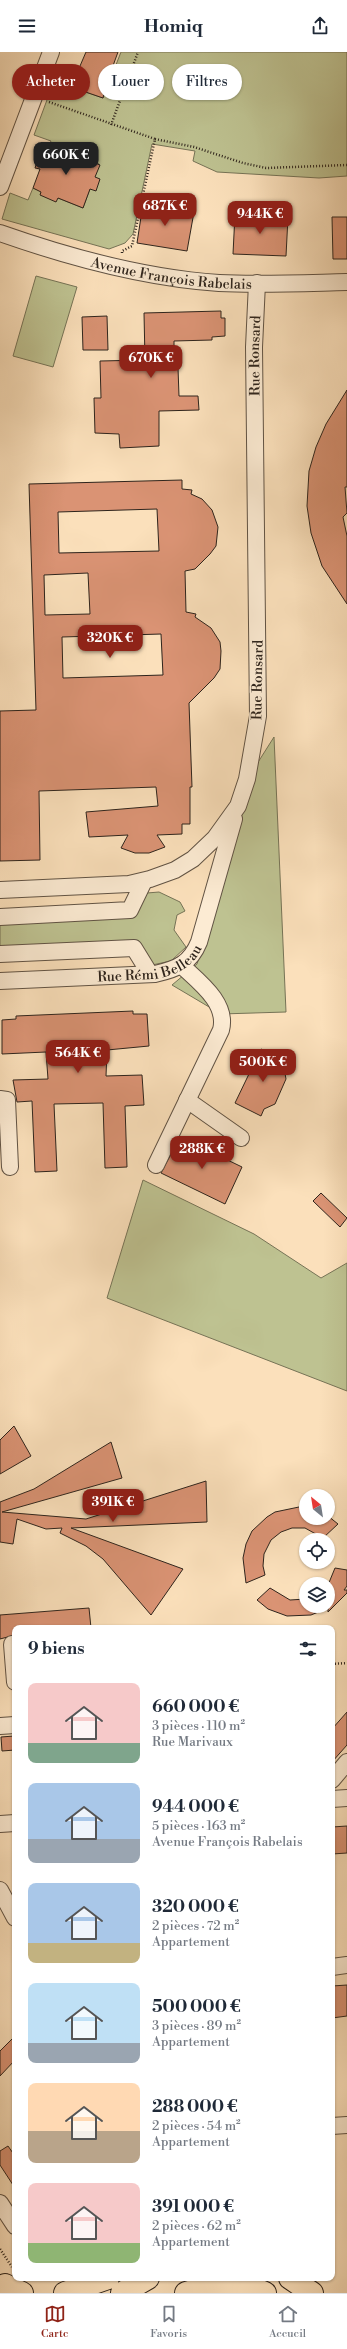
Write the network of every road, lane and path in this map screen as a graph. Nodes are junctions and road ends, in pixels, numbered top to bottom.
1 (51, 52) edge
2 (138, 52) edge
3 (46, 64) edge
4 (33, 100) edge
5 (45, 100) edge
6 (111, 125) junction
7 (155, 139) junction
8 (347, 165) edge
9 (0, 187) edge
10 (0, 234) edge
11 (120, 268) junction
12 (347, 282) edge
13 (257, 283) junction
14 (238, 806) junction
15 (193, 859) junction
16 (216, 878) junction
17 (144, 881) junction
18 (0, 890) edge
19 (0, 917) edge
20 (0, 954) edge
21 (181, 965) junction
22 (150, 974) junction
23 (0, 981) edge
24 (0, 1099) edge
25 (187, 1100) junction
26 (241, 1138) dead end
27 (156, 1165) dead end
28 (10, 1167) dead end
29 (347, 1663) edge
30 (335, 1664) edge
31 (12, 1725) edge
32 (0, 1726) edge
33 (347, 1762) edge
34 (335, 1776) edge
35 (12, 1823) edge
36 (0, 1824) edge
37 (0, 1890) edge
38 (12, 1912) edge
39 (347, 1965) edge
40 (335, 1966) edge
41 (347, 2125) edge
42 (335, 2126) edge
43 (0, 2203) edge
44 (12, 2221) edge
45 (0, 2249) edge
46 (12, 2279) edge
47 (99, 2281) edge
48 (143, 2281) edge
49 (294, 2281) edge
50 (65, 2293) edge
51 (122, 2293) edge
52 (186, 2293) edge
53 (265, 2293) edge
54 (312, 2293) edge

1 - 3 street
2 - 6 path
4 - 9 street
5 - 6 path
6 - 7 path
7 - 8 path
7 - 11 path
10 - 11 street, Avenue François Rabelais
11 - 13 street, Avenue François Rabelais
12 - 13 street, Avenue François Rabelais
13 - 14 street, Rue Ronsard
14 - 15 street, Rue Ronsard
14 - 16 street, Rue Rémi Belleau
15 - 16 street
15 - 17 street, Rue Ronsard
16 - 21 street, Rue Rémi Belleau
17 - 18 street, Rue Ronsard
17 - 19 street
20 - 22 street
21 - 22 street, Rue Rémi Belleau
21 - 25 street
22 - 23 street, Rue Rémi Belleau
24 - 28 street
25 - 26 street
25 - 27 street
29 - 30 path
31 - 32 street
33 - 34 street
35 - 36 street
37 - 38 street
39 - 40 street
41 - 42 street
43 - 44 street
45 - 46 path
47 - 50 highway
48 - 51 highway
49 - 54 highway
52 - 53 highway

